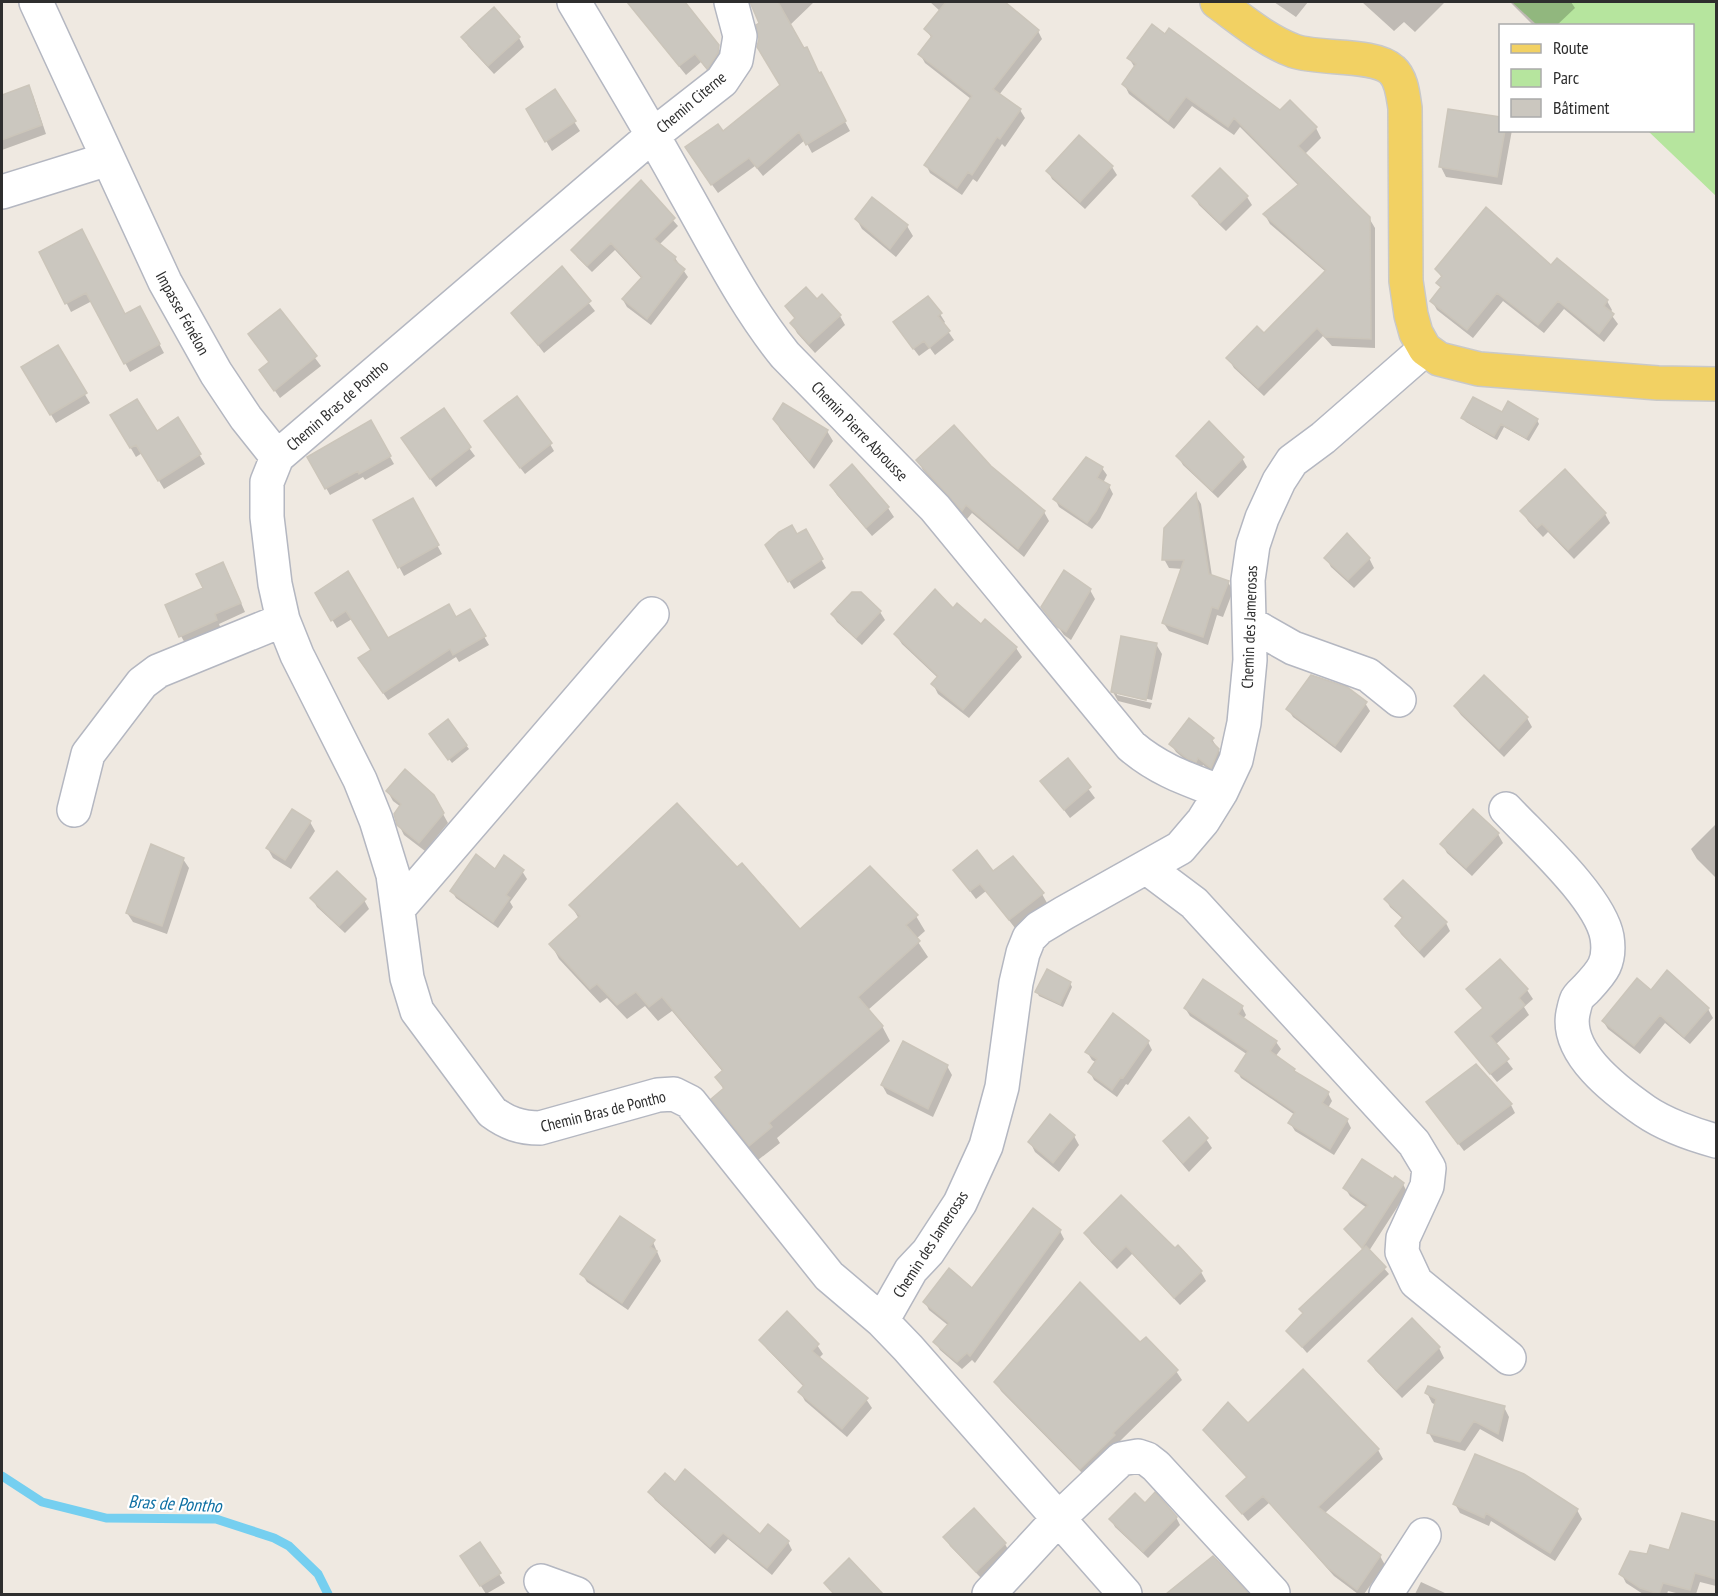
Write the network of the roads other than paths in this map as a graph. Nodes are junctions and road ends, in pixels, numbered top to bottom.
1 (36, 2) edge
2 (574, 2) edge
3 (731, 2) edge
4 (1217, 2) edge
5 (653, 135) junction
6 (108, 159) junction
7 (2, 192) edge
8 (1425, 349) junction
9 (1716, 384) edge
10 (277, 457) junction
11 (652, 614) dead end
12 (283, 620) junction
13 (1249, 623) junction
14 (1399, 700) dead end
15 (1221, 792) junction
16 (1506, 809) dead end
17 (75, 810) dead end
18 (1146, 867) junction
19 (398, 909) junction
20 (1716, 1141) edge
21 (882, 1321) junction
22 (1509, 1358) dead end
23 (1058, 1519) junction
24 (1424, 1535) dead end
25 (541, 1581) dead end
26 (1273, 1593) dead end
27 (577, 1594) edge
28 (989, 1594) edge
29 (1125, 1594) edge
30 (1386, 1594) edge

1 - 6 street, Impasse Fénélon
2 - 5 street, Chemin Pierre Abrousse
3 - 5 street, Chemin Citerne
4 - 8 main road
5 - 10 street, Chemin Bras de Pontho
5 - 15 street, Chemin Pierre Abrousse
6 - 7 street
6 - 10 street, Impasse Fénélon
8 - 9 main road
8 - 13 street, Chemin des Jamerosas
10 - 12 street, Chemin Bras de Pontho
11 - 19 street
12 - 17 street
12 - 19 street, Chemin Bras de Pontho
13 - 14 street
13 - 15 street, Chemin des Jamerosas
15 - 18 street, Chemin des Jamerosas
16 - 20 street
18 - 21 street, Chemin des Jamerosas
18 - 22 street
19 - 21 street, Chemin Bras de Pontho
21 - 23 street
23 - 26 street
23 - 28 street
23 - 29 street
24 - 30 street
25 - 27 street

